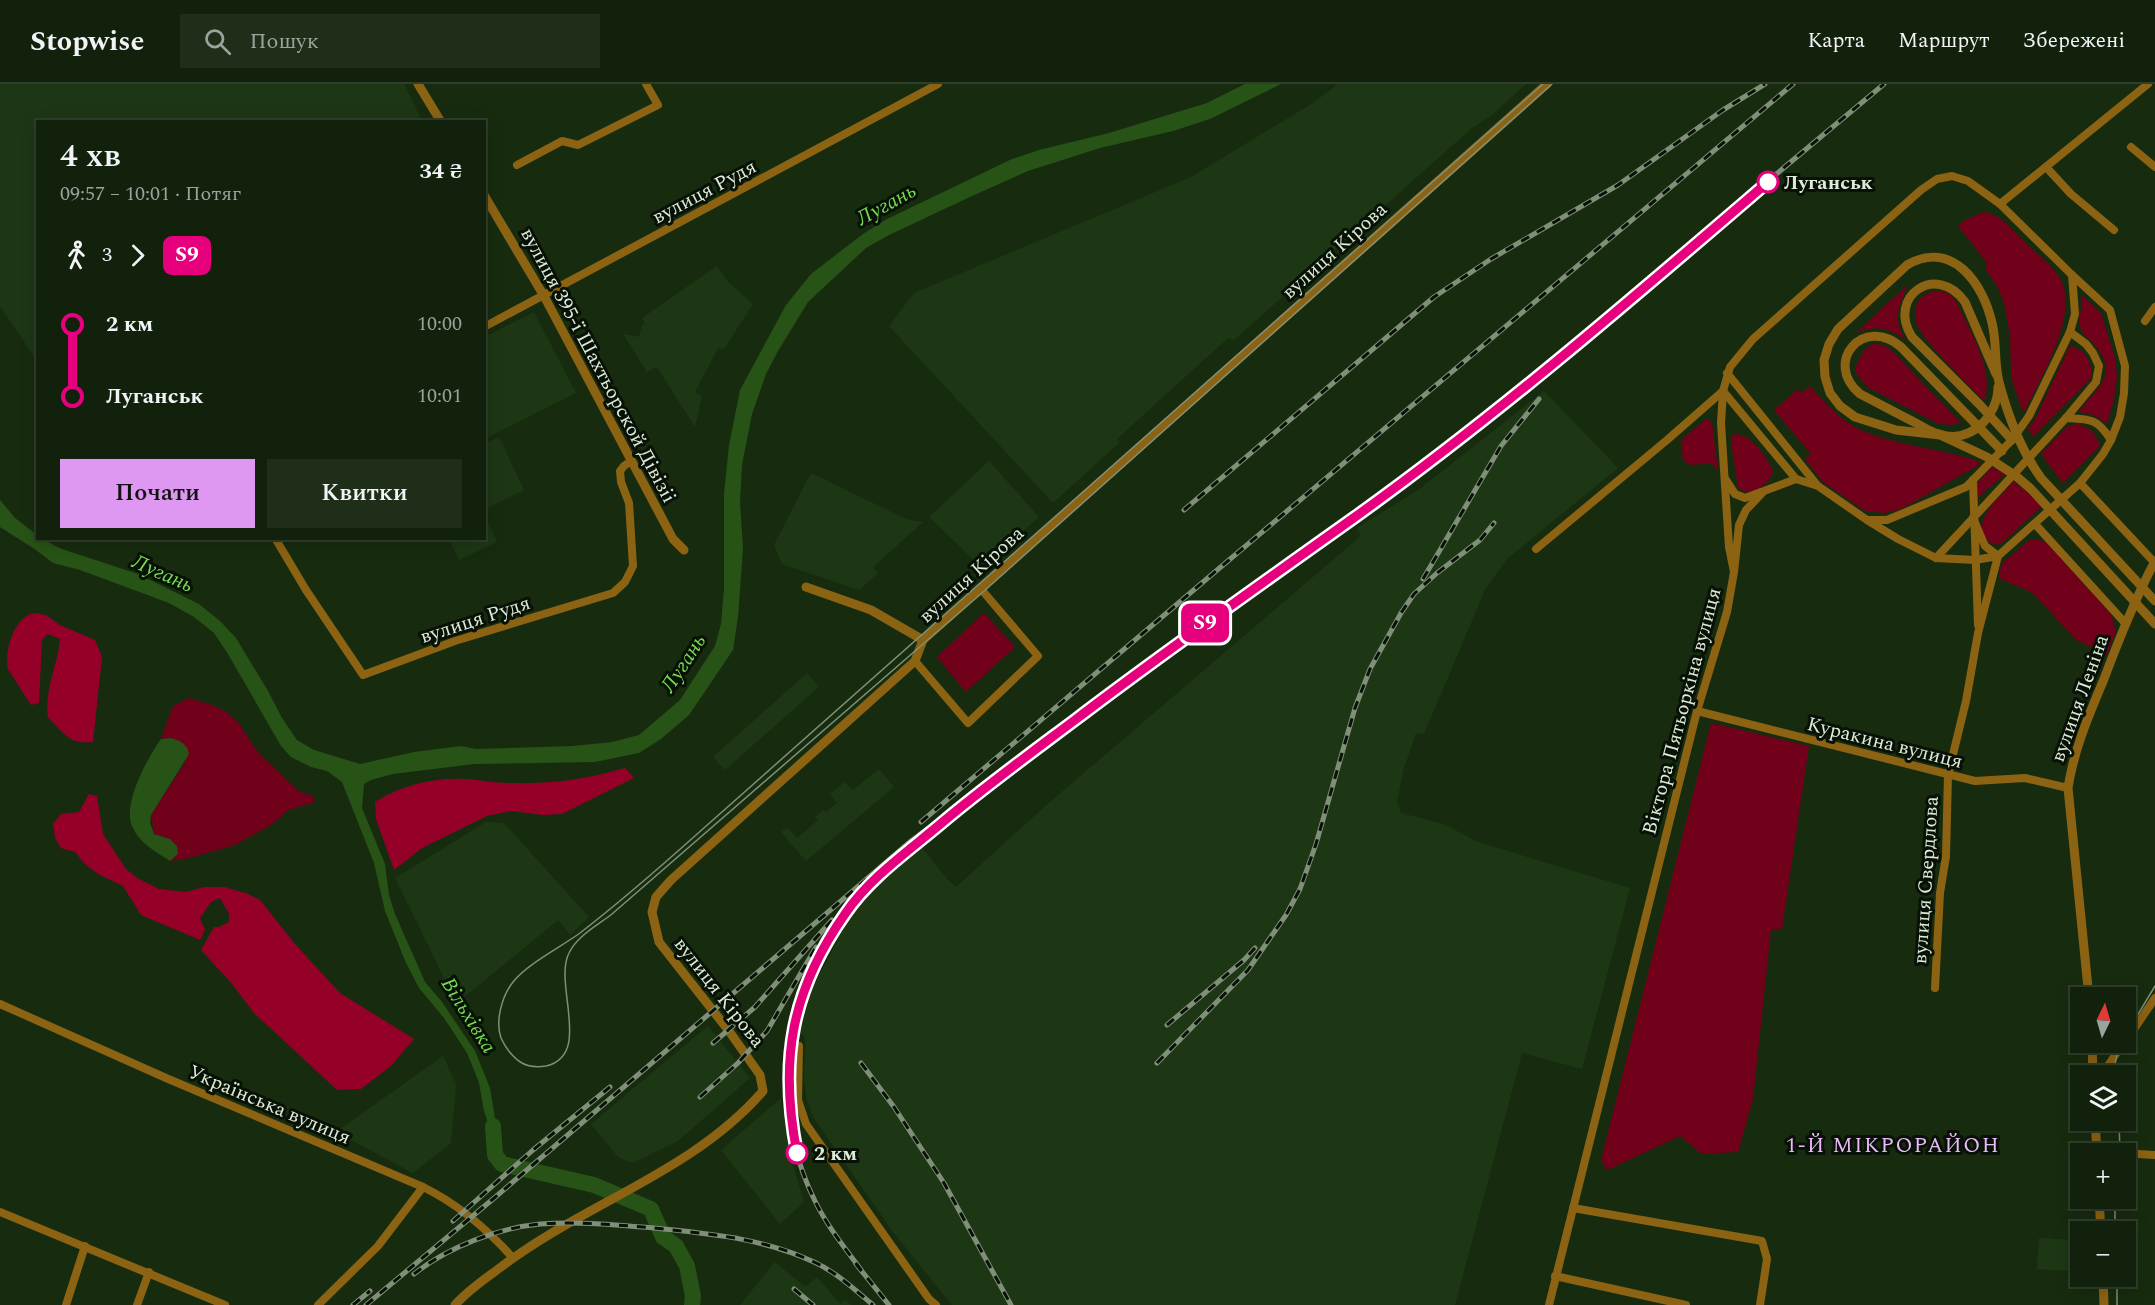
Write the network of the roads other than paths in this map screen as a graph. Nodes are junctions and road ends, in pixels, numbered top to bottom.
1 (419, 84) edge
2 (646, 84) edge
3 (1547, 84) edge
4 (2148, 84) edge
5 (936, 85) edge
6 (440, 120) edge
7 (2131, 147) dead end
8 (517, 165) dead end
9 (2046, 167) junction
10 (2155, 167) edge
11 (486, 198) edge
12 (2000, 204) junction
13 (2114, 230) dead end
14 (2072, 275) junction
15 (544, 296) junction
16 (2155, 307) edge
17 (2145, 321) dead end
18 (486, 326) edge
19 (2070, 332) junction
20 (1727, 373) junction
21 (1998, 380) junction
22 (1723, 391) junction
23 (2066, 418) junction
24 (1940, 435) junction
25 (2012, 440) junction
26 (2111, 440) junction
27 (2002, 451) junction
28 (631, 461) junction
29 (1725, 479) junction
30 (1796, 479) junction
31 (1973, 480) junction
32 (2080, 483) junction
33 (1818, 486) junction
34 (1764, 491) junction
35 (1973, 518) junction
36 (1867, 520) junction
37 (2035, 524) junction
38 (276, 540) edge
39 (1536, 549) dead end
40 (684, 550) dead end
41 (1998, 556) junction
42 (1936, 558) junction
43 (1975, 560) junction
44 (2155, 562) edge
45 (1734, 572) junction
46 (806, 587) dead end
47 (981, 589) junction
48 (2155, 601) edge
49 (2126, 624) junction
50 (2155, 624) edge
51 (1978, 633) junction
52 (923, 640) junction
53 (915, 661) junction
54 (1697, 711) junction
55 (1948, 775) junction
56 (2068, 788) junction
57 (2088, 987) edge
58 (1935, 988) dead end
59 (2155, 998) edge
60 (0, 1004) edge
61 (2136, 1026) edge
62 (799, 1046) dead end
63 (2136, 1154) edge
64 (2155, 1155) edge
65 (423, 1187) junction
66 (1573, 1208) junction
67 (0, 1212) edge
68 (85, 1246) junction
69 (513, 1258) junction
70 (149, 1272) junction
71 (1556, 1276) junction
72 (2103, 1287) edge
73 (66, 1305) edge
74 (136, 1305) edge
75 (225, 1305) edge
76 (318, 1305) edge
77 (455, 1305) edge
78 (936, 1305) edge
79 (1549, 1305) edge
80 (1686, 1305) edge
81 (1760, 1305) edge
82 (2104, 1305) edge

1 - 6 street
2 - 8 street
3 - 47 street, вулиця Кірова
4 - 9 street
5 - 15 street, вулиця Рудя
7 - 10 street
9 - 12 street
9 - 13 street
11 - 15 street, вулиця 395-ї Шахтьорской Дівізіі
12 - 14 street, Віктора Пятьоркіна вулиця
12 - 20 street, Віктора Пятьоркіна вулиця
14 - 19 street
14 - 26 street, Віктора Пятьоркіна вулиця
15 - 18 street, вулиця Рудя
15 - 28 street, вулиця 395-ї Шахтьорской Дівізіі
16 - 17 street
19 - 23 street
19 - 25 street
20 - 22 street, Віктора Пятьоркіна вулиця
20 - 33 street
21 - 24 street
21 - 24 street
21 - 25 street
21 - 48 street
22 - 29 street, Віктора Пятьоркіна вулиця
22 - 30 street
22 - 39 street
23 - 26 street
23 - 35 street
24 - 27 street
24 - 50 street
25 - 27 street
26 - 32 street, Віктора Пятьоркіна вулиця
27 - 31 street
28 - 38 street, вулиця Рудя
28 - 40 street, вулиця 395-ї Шахтьорской Дівізіі
29 - 34 street
29 - 45 street, Віктора Пятьоркіна вулиця
30 - 33 street
30 - 34 street
31 - 35 street
31 - 36 street
32 - 37 street, Віктора Пятьоркіна вулиця
32 - 44 street
33 - 36 street
34 - 45 street
35 - 41 street
35 - 42 street
35 - 43 street
36 - 42 street
37 - 41 street, Віктора Пятьоркіна вулиця
37 - 49 street
41 - 43 street
41 - 51 street
42 - 43 street
43 - 51 street
44 - 49 street, вулиця Леніна
45 - 54 street, Віктора Пятьоркіна вулиця
46 - 52 street
47 - 52 street, вулиця Кірова
47 - 53 street
49 - 56 street, вулиця Леніна
51 - 55 street, вулиця Свердлова
52 - 53 street, вулиця Кірова
53 - 69 street, вулиця Кірова
54 - 55 street, Куракина вулиця
54 - 66 street, Віктора Пятьоркіна вулиця
55 - 56 street, Куракина вулиця
55 - 58 street, вулиця Свердлова
56 - 57 street, вулиця Леніна
59 - 61 street
60 - 65 street, Українська вулиця
62 - 78 street
63 - 64 street
65 - 69 street, Українська вулиця
65 - 76 street
66 - 71 street, Віктора Пятьоркіна вулиця
66 - 81 street
67 - 68 street
68 - 70 street
68 - 73 street
69 - 77 street
70 - 74 street
70 - 75 street
71 - 79 street, Віктора Пятьоркіна вулиця
71 - 80 street
72 - 82 street

